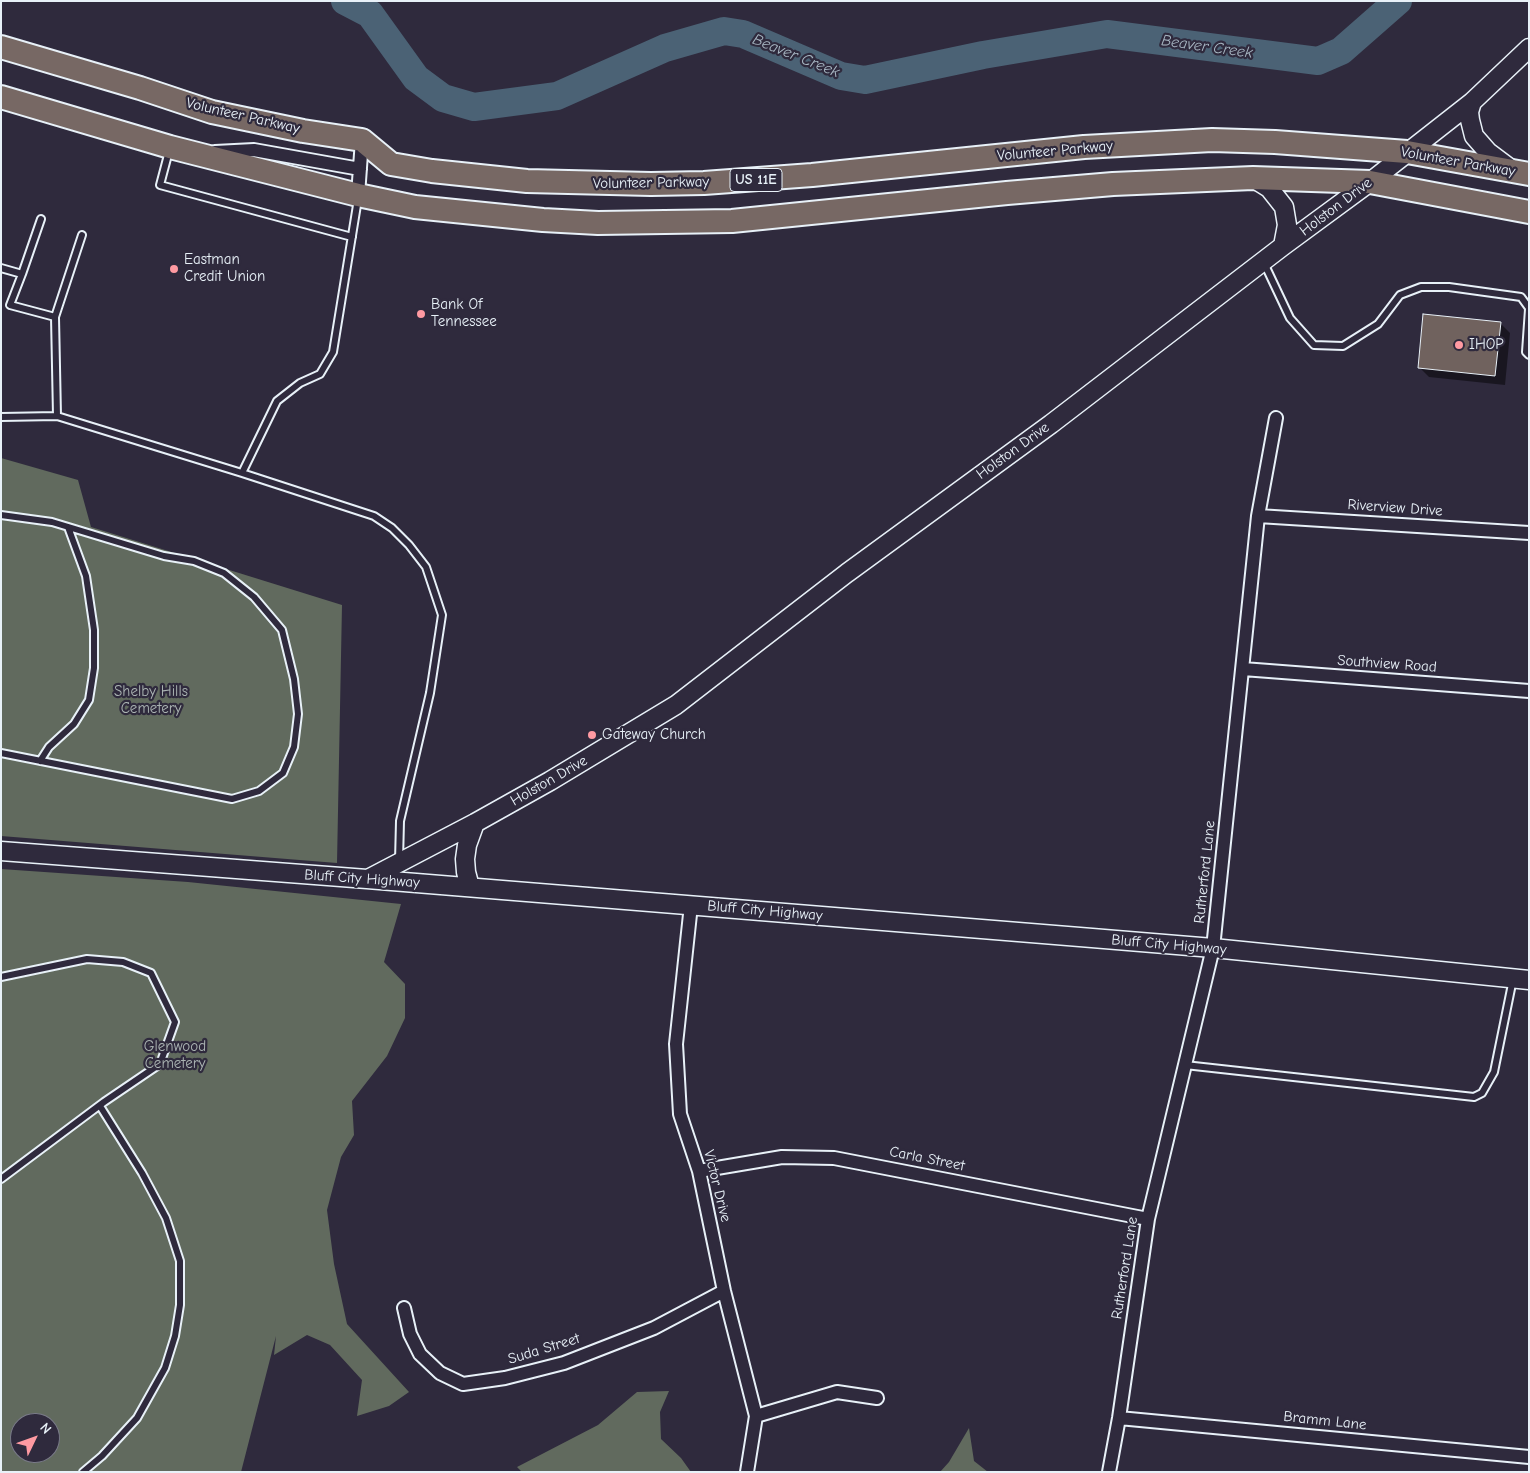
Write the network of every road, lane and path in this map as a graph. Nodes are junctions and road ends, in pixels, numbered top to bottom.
1 (1, 47) edge
2 (1529, 48) edge
3 (1, 97) edge
4 (1472, 102) junction
5 (362, 140) junction
6 (170, 147) junction
7 (1407, 152) junction
8 (193, 153) junction
9 (360, 169) junction
10 (1522, 173) edge
11 (1253, 178) junction
12 (1370, 182) junction
13 (358, 195) junction
14 (1529, 212) edge
15 (41, 219) dead end
16 (82, 235) dead end
17 (352, 237) junction
18 (1283, 246) junction
19 (1264, 262) junction
20 (1, 268) edge
21 (22, 274) junction
22 (1, 302) edge
23 (10, 305) junction
24 (1529, 309) edge
25 (55, 317) junction
26 (1529, 355) edge
27 (57, 416) junction
28 (1, 417) edge
29 (1276, 418) dead end
30 (242, 473) junction
31 (1, 515) edge
32 (1258, 516) junction
33 (68, 527) junction
34 (1529, 533) edge
35 (1243, 669) junction
36 (1529, 691) edge
37 (1, 753) edge
38 (40, 761) junction
39 (475, 822) junction
40 (1, 851) edge
41 (399, 862) junction
42 (367, 879) junction
43 (470, 888) junction
44 (691, 905) junction
45 (1213, 948) junction
46 (1, 977) edge
47 (1521, 979) edge
48 (1185, 1065) junction
49 (100, 1106) junction
50 (699, 1171) junction
51 (1, 1179) edge
52 (1148, 1219) junction
53 (724, 1292) junction
54 (404, 1308) dead end
55 (877, 1398) dead end
56 (756, 1416) junction
57 (1119, 1418) junction
58 (1529, 1457) edge
59 (83, 1472) edge
60 (747, 1472) edge
61 (1109, 1472) edge

1 - 5 highway, Volunteer Parkway
2 - 4 street, Holston Drive
3 - 6 highway
4 - 7 street, Holston Drive
4 - 10 street
5 - 7 highway, Volunteer Parkway / US 11E
5 - 9 street
6 - 8 highway
6 - 17 lane
7 - 10 highway, Volunteer Parkway / US 11E
7 - 12 street, Holston Drive
8 - 9 street
8 - 13 highway
9 - 13 street
11 - 12 highway
11 - 13 highway
11 - 18 street
12 - 14 highway
12 - 18 street, Holston Drive
13 - 17 lane
15 - 21 lane
16 - 25 lane
17 - 30 lane
18 - 19 street, Holston Drive
19 - 24 lane
19 - 39 street, Holston Drive
20 - 21 lane
21 - 23 lane
22 - 23 lane
23 - 25 lane
24 - 26 lane
25 - 27 lane
27 - 28 lane
27 - 30 lane
29 - 32 street, Rutherford Lane
30 - 41 lane
31 - 33 lane
32 - 34 street, Riverview Drive
32 - 35 street, Rutherford Lane
33 - 38 lane
33 - 38 lane
35 - 36 street, Southview Road
35 - 45 street, Rutherford Lane
37 - 38 lane
39 - 41 street, Holston Drive
39 - 43 street
40 - 42 street, Bluff City Highway
41 - 42 street, Holston Drive
42 - 43 street, Bluff City Highway
43 - 44 street, Bluff City Highway
44 - 45 street, Bluff City Highway
44 - 50 street, Victor Drive
45 - 47 street, Bluff City Highway
45 - 48 street, Rutherford Lane
46 - 49 lane
47 - 48 lane
48 - 52 street, Rutherford Lane
49 - 51 lane
49 - 59 lane
50 - 52 street, Carla Street
50 - 53 street, Victor Drive
52 - 57 street, Rutherford Lane
53 - 54 street, Suda Street
53 - 56 street, Victor Drive
55 - 56 street
56 - 60 street, Victor Drive
57 - 58 street, Bramm Lane
57 - 61 street, Rutherford Lane

